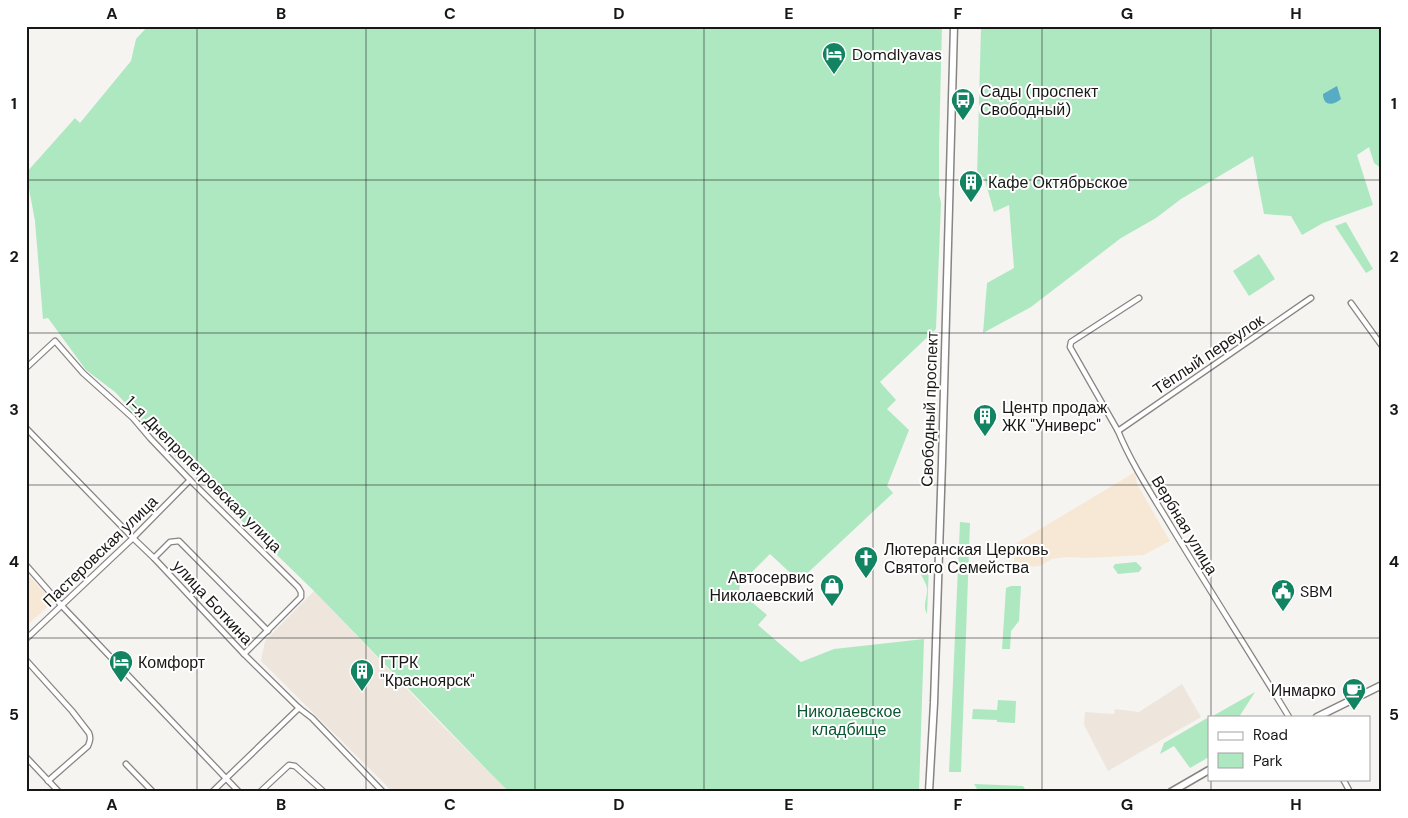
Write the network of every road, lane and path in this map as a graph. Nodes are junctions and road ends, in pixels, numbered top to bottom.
1 (954, 26) edge
2 (1139, 298) dead end
3 (1311, 298) dead end
4 (1351, 303) dead end
5 (1382, 346) edge
6 (26, 368) edge
7 (26, 428) edge
8 (1118, 430) junction
9 (190, 480) junction
10 (133, 538) junction
11 (154, 558) junction
12 (26, 565) edge
13 (62, 606) junction
14 (268, 631) junction
15 (26, 639) edge
16 (244, 654) junction
17 (26, 660) edge
18 (1382, 685) edge
19 (298, 708) junction
20 (1288, 716) edge
21 (1319, 716) edge
22 (26, 757) edge
23 (126, 764) dead end
24 (1208, 771) edge
25 (227, 778) junction
26 (1344, 780) edge
27 (48, 781) junction
28 (59, 792) edge
29 (153, 792) edge
30 (212, 792) edge
31 (239, 792) edge
32 (260, 792) edge
33 (324, 792) edge
34 (383, 792) edge
35 (929, 792) edge
36 (1171, 792) edge
37 (1350, 792) edge

1 - 35 main road, Свободный проспект
2 - 8 street, Вербная улица
3 - 8 street, Тёплый переулок
4 - 5 street
6 - 9 street, 1-я Днепропетровская улица
7 - 10 street, улица Боткина
8 - 20 street, Вербная улица
9 - 10 street, Пастеровская улица
9 - 14 street, 1-я Днепропетровская улица
10 - 11 street, улица Боткина
10 - 13 street, Пастеровская улица
11 - 14 street
11 - 16 street, улица Боткина
12 - 13 street
13 - 15 street, Пастеровская улица
13 - 25 street
14 - 16 street, 1-я Днепропетровская улица
16 - 19 street, улица Боткина
17 - 27 street
18 - 21 main road
19 - 25 street
19 - 34 street, улица Боткина
22 - 27 street
23 - 29 street
24 - 36 main road
25 - 30 street
25 - 31 street
26 - 37 street
27 - 28 street
32 - 33 street

